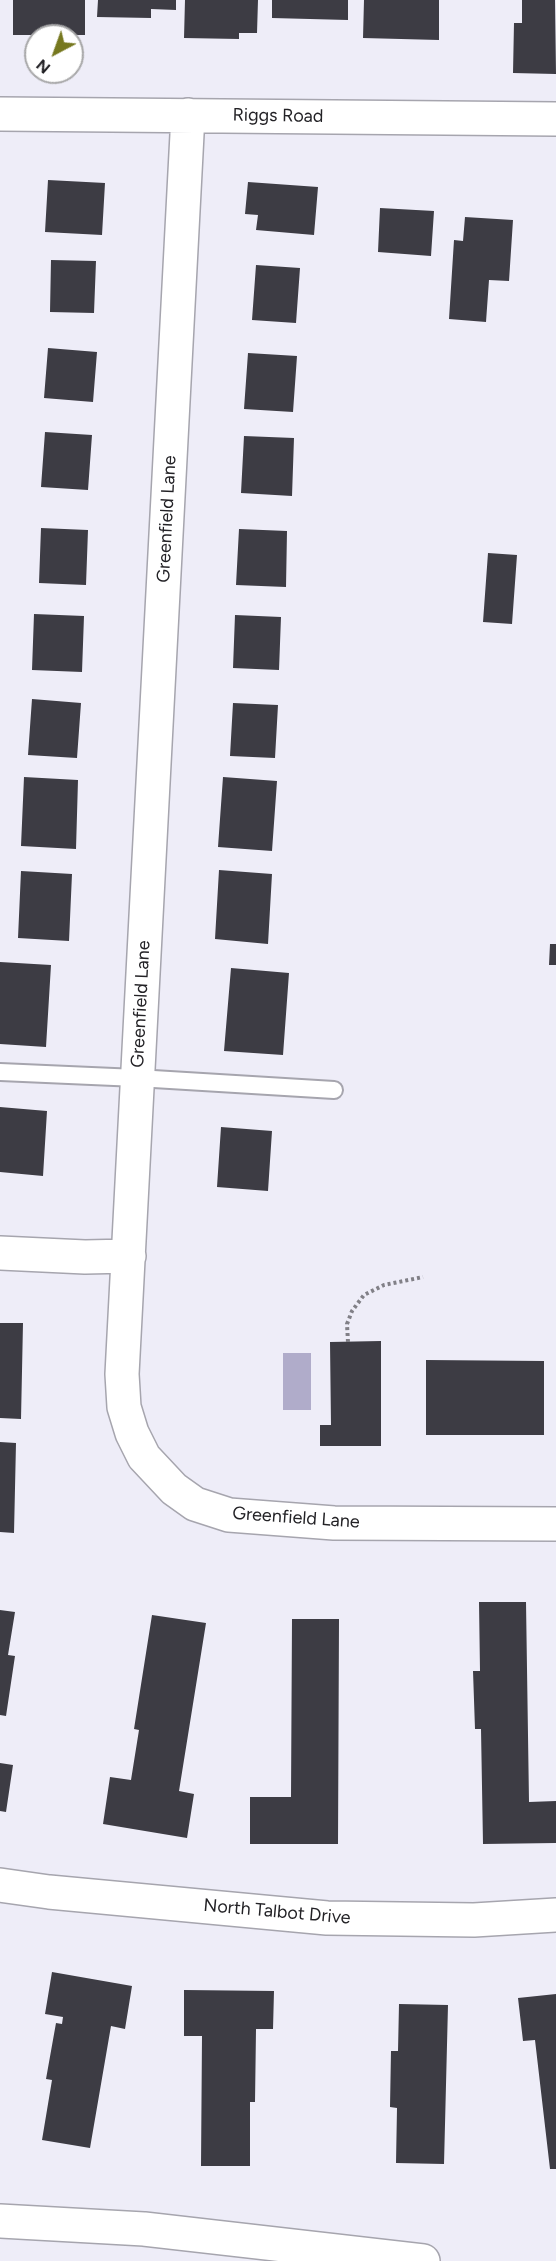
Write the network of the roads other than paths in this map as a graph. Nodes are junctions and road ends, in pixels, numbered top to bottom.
1 (0, 114) edge
2 (188, 115) junction
3 (556, 119) edge
4 (0, 1072) edge
5 (137, 1078) junction
6 (334, 1090) dead end
7 (0, 1253) edge
8 (129, 1256) junction
9 (556, 1524) edge
10 (0, 1885) edge
11 (556, 1915) edge
12 (0, 2221) edge
13 (423, 2261) edge

1 - 2 main road, Riggs Road
2 - 3 main road, Riggs Road
2 - 5 main road, Greenfield Lane
4 - 5 lane
5 - 6 lane
5 - 8 main road, Greenfield Lane
7 - 8 main road
8 - 9 main road, Greenfield Lane
10 - 11 main road, North Talbot Drive
12 - 13 main road

